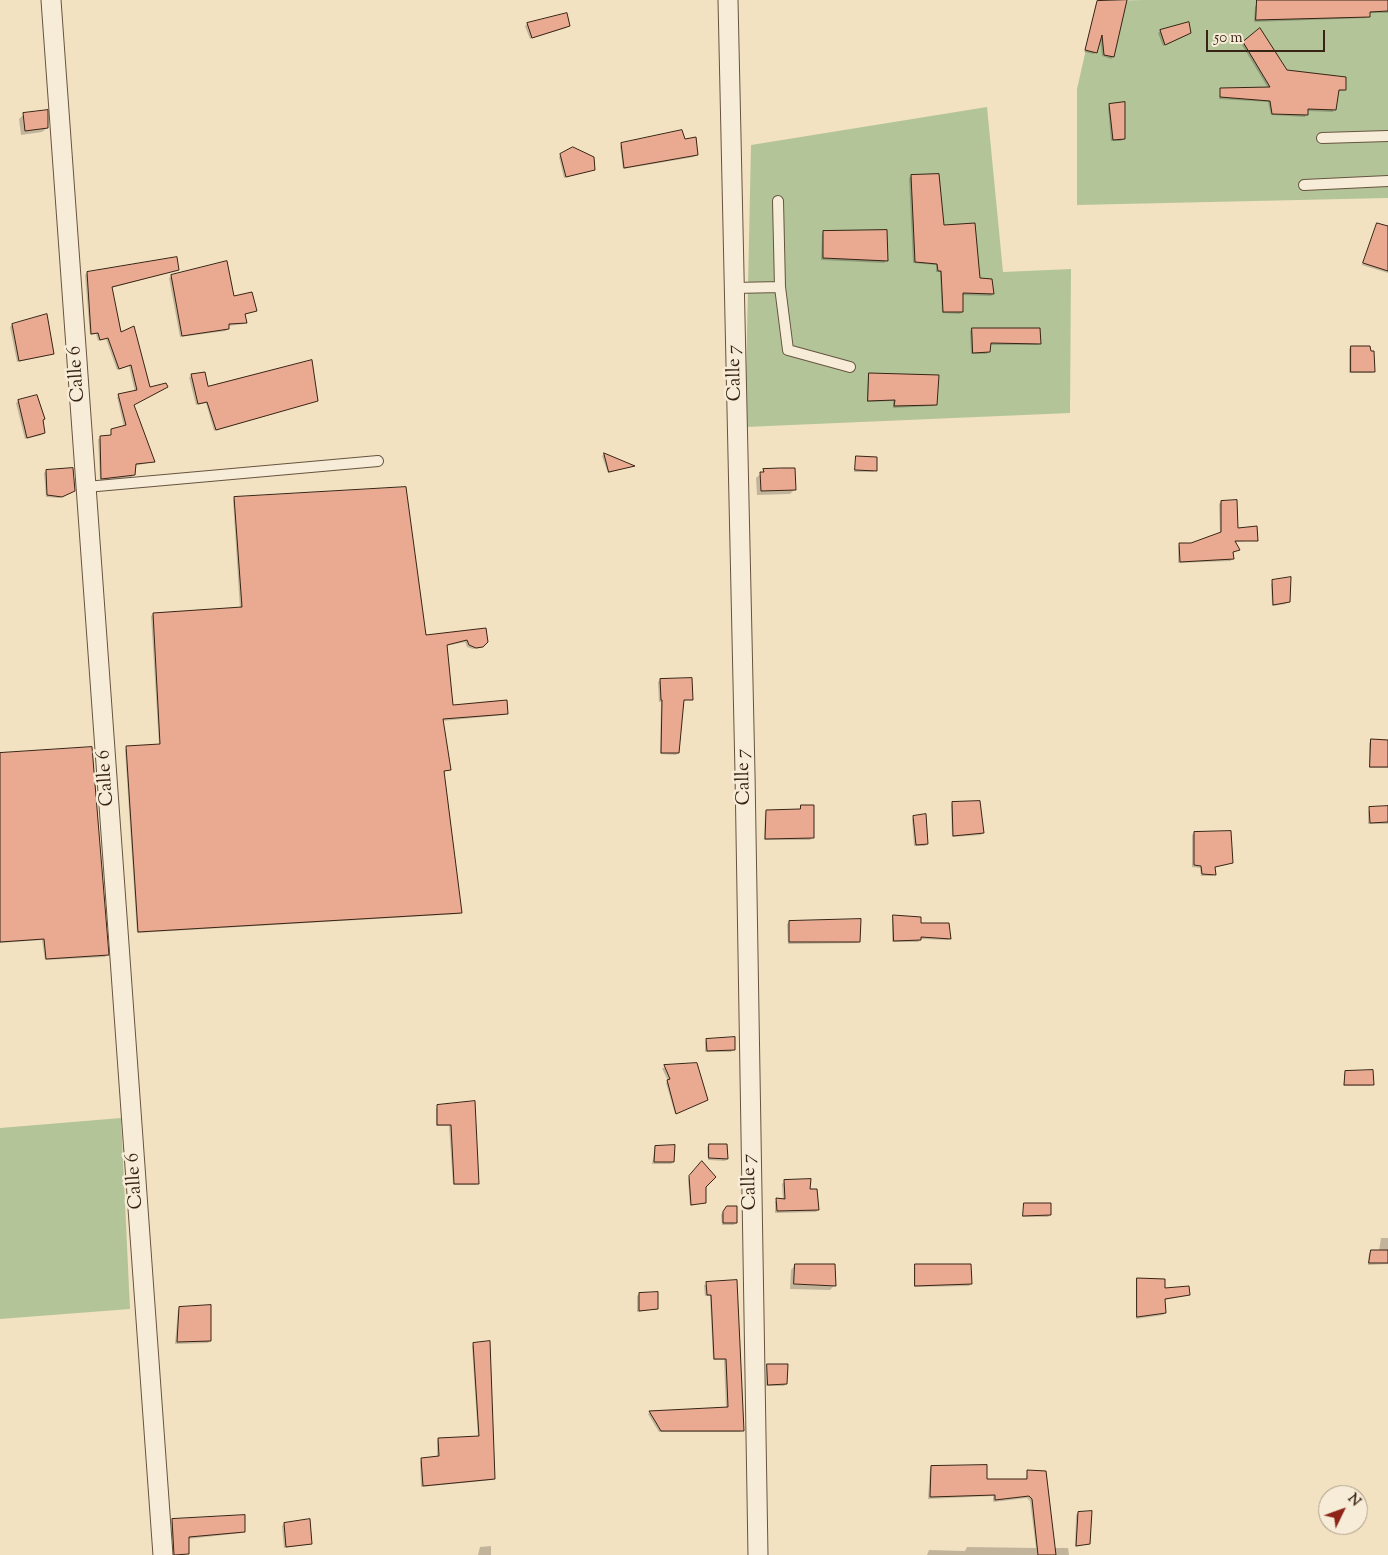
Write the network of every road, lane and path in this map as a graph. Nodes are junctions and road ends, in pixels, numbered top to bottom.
1 (51, 0) edge
2 (728, 0) edge
3 (1388, 136) edge
4 (1322, 138) dead end
5 (1388, 181) edge
6 (1304, 185) dead end
7 (778, 201) dead end
8 (780, 287) junction
9 (734, 288) junction
10 (850, 367) dead end
11 (378, 461) dead end
12 (86, 487) junction
13 (163, 1555) edge
14 (758, 1555) edge

1 - 12 street, Calle 6
2 - 9 street, Calle 7
3 - 4 lane
5 - 6 lane
7 - 8 lane
8 - 9 lane
8 - 10 lane
9 - 14 street, Calle 7
11 - 12 lane
12 - 13 street, Calle 6

